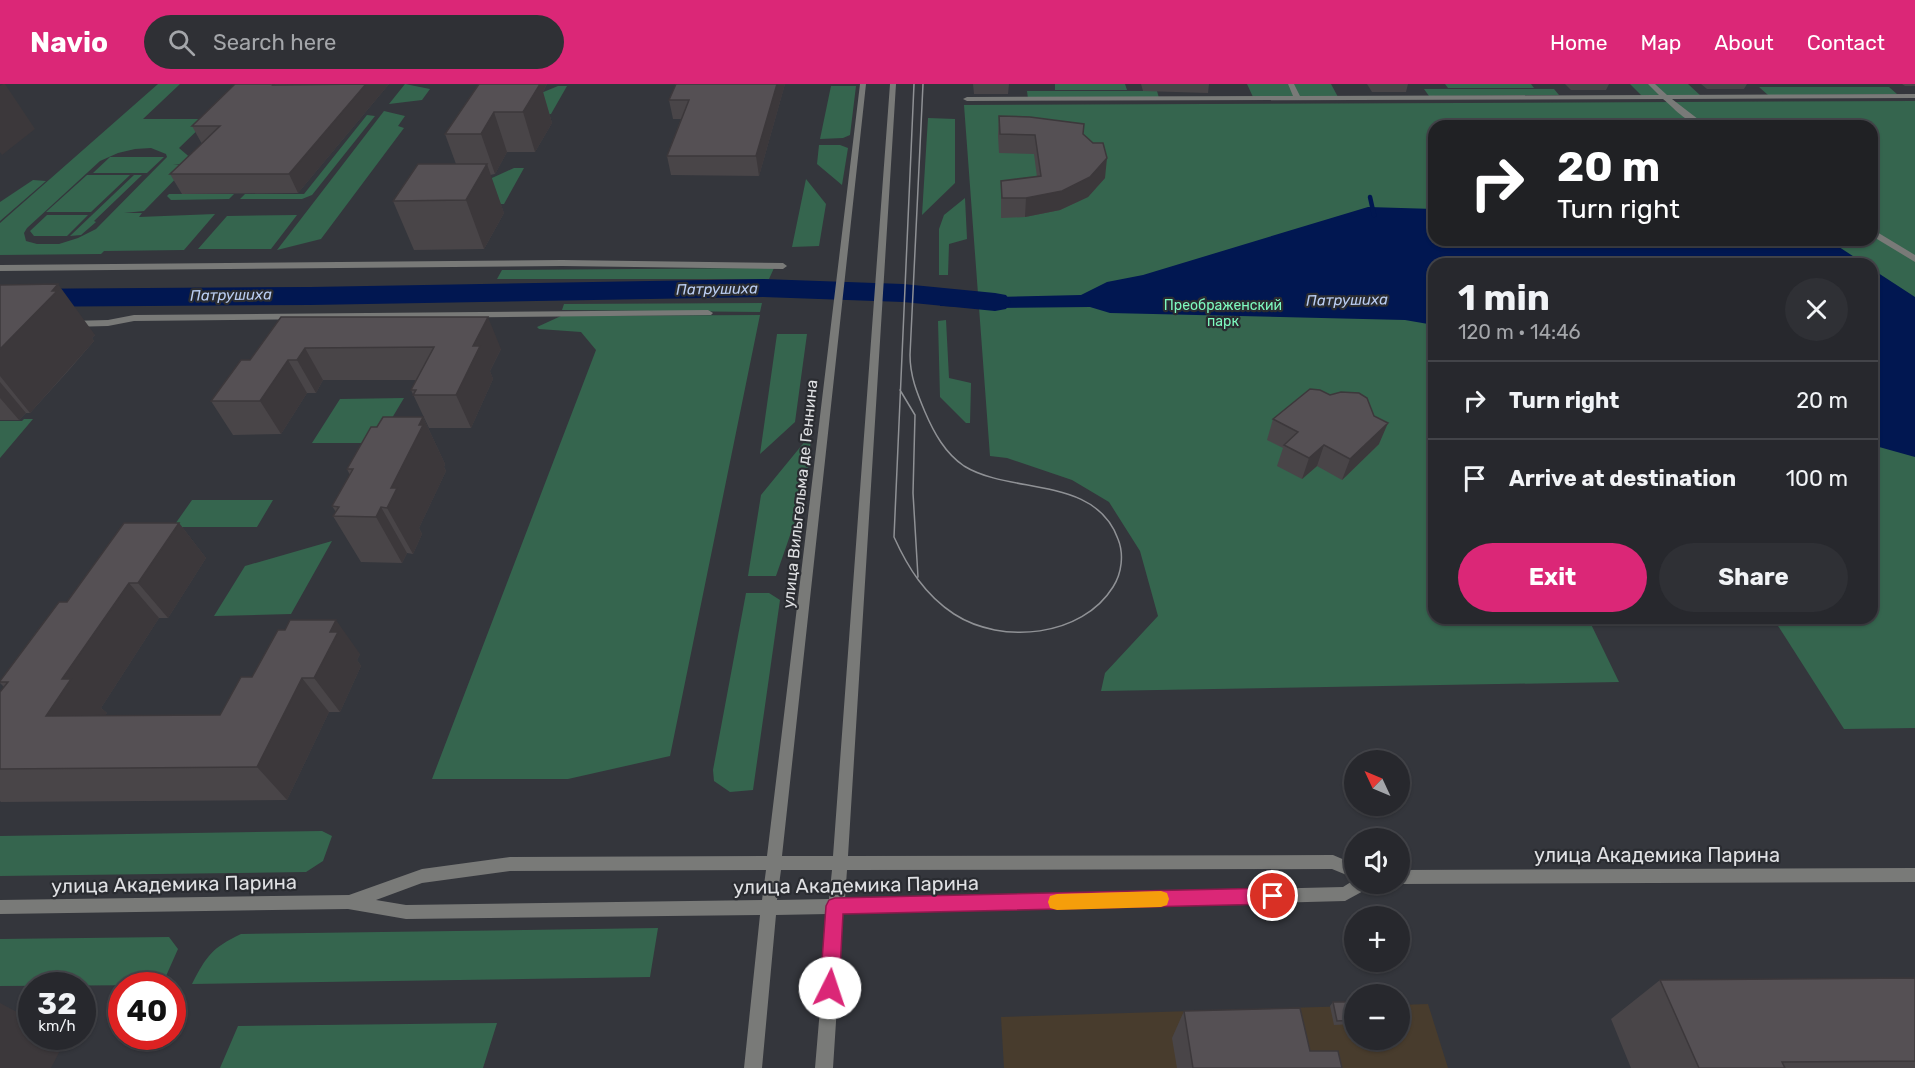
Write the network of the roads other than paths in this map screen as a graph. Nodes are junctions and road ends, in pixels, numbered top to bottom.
1 (863, 84) edge
2 (893, 84) edge
3 (1291, 84) edge
4 (1651, 84) edge
5 (1915, 96) edge
6 (1298, 98) junction
7 (1665, 98) junction
8 (967, 99) dead end
9 (1695, 120) edge
10 (1878, 236) edge
11 (1915, 259) edge
12 (783, 266) dead end
13 (0, 268) edge
14 (708, 313) dead end
15 (56, 324) dead end
16 (776, 863) junction
17 (839, 863) junction
18 (1344, 867) edge
19 (1915, 875) edge
20 (1410, 877) edge
21 (1345, 894) edge
22 (348, 902) junction
23 (835, 906) junction
24 (0, 907) edge
25 (769, 907) junction
26 (753, 1068) edge
27 (824, 1068) edge

1 - 16 street, улица Вильгельма де Геннина
2 - 17 street
3 - 6 street
4 - 7 street
5 - 7 street
6 - 7 street
6 - 8 street
7 - 9 street
10 - 11 street
12 - 13 street
14 - 15 street
16 - 17 street, улица Академика Парина
16 - 22 street, улица Академика Парина
16 - 25 street, улица Вильгельма де Геннина
17 - 18 street, улица Академика Парина
17 - 23 street
19 - 20 street, улица Академика Парина
21 - 23 street, улица Академика Парина
22 - 24 street, улица Академика Парина
22 - 25 street, улица Академика Парина
23 - 25 street, улица Академика Парина
23 - 27 street
25 - 26 street, улица Вильгельма де Геннина

